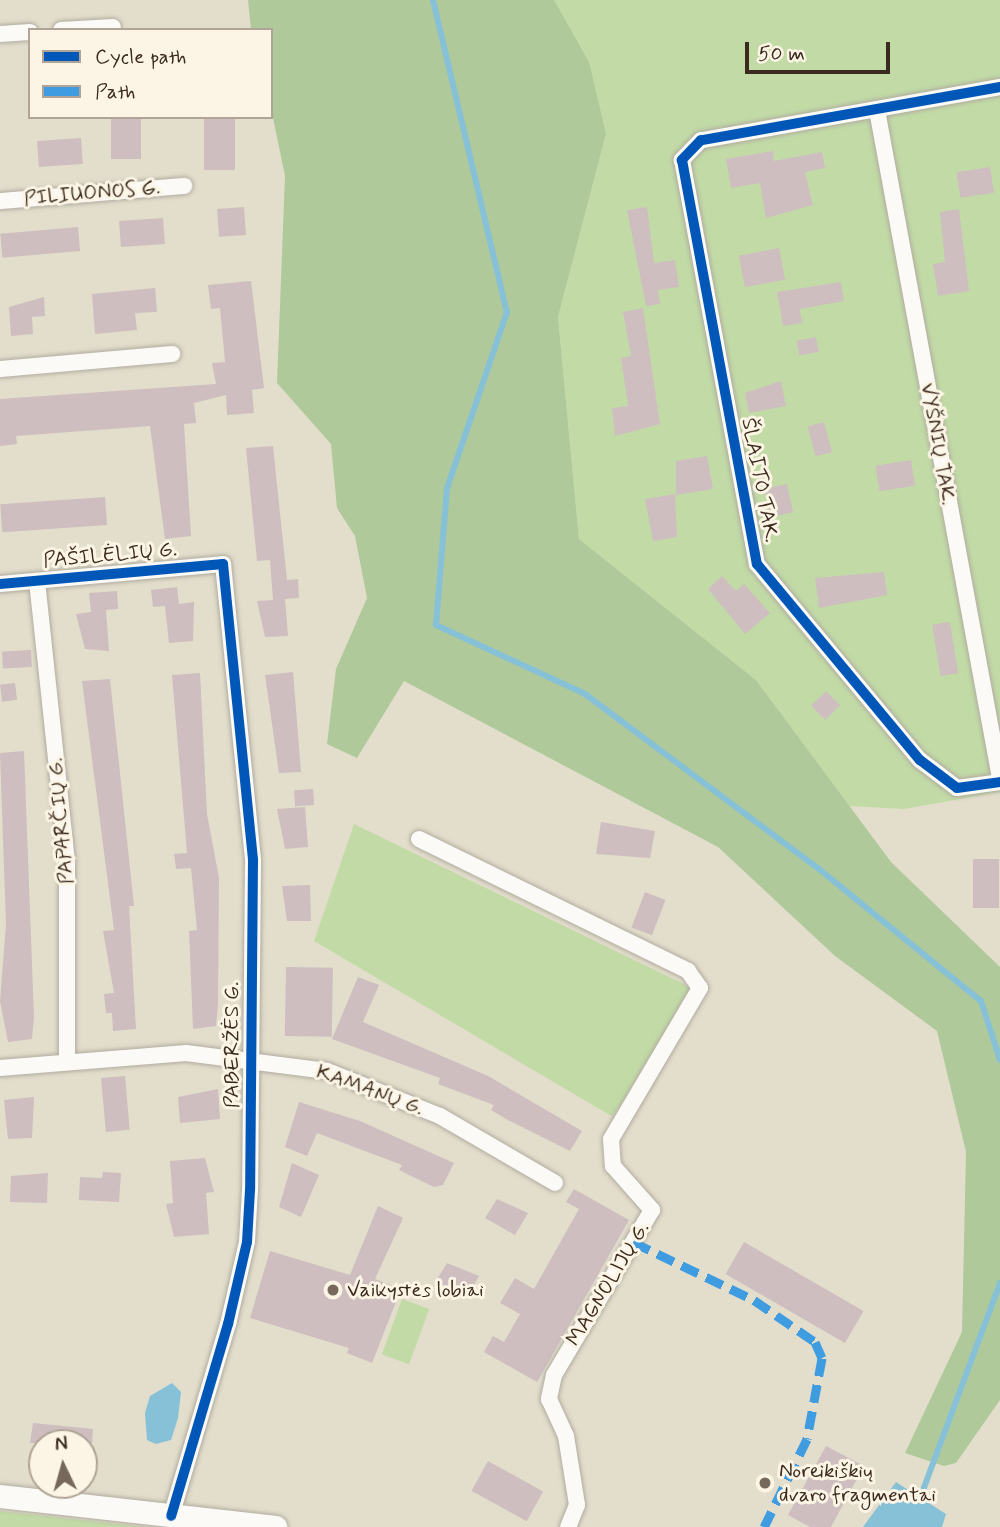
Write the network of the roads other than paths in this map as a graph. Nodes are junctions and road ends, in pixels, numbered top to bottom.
1 (113, 27) dead end
2 (96, 28) edge
3 (28, 32) edge
4 (0, 34) edge
5 (1000, 87) edge
6 (877, 110) junction
7 (184, 186) dead end
8 (0, 201) edge
9 (172, 354) dead end
10 (0, 369) edge
11 (223, 565) joint
12 (37, 581) junction
13 (0, 584) edge
14 (1000, 780) edge
15 (419, 839) dead end
16 (251, 1059) junction
17 (66, 1062) junction
18 (0, 1068) edge
19 (555, 1183) dead end
20 (0, 1496) edge
21 (171, 1516) junction
22 (275, 1527) edge
23 (568, 1527) edge

1 - 2 street
3 - 4 street
5 - 6 street
6 - 14 street, VYŠNIŲ TAK.
6 - 14 street, ŠLAITO TAK.
7 - 8 street, PILIUONOS G.
9 - 10 street
11 - 12 street, PAŠILĖLIŲ G.
11 - 16 street, PABERŽĖS G.
12 - 13 street, PAŠILĖLIŲ G.
12 - 17 street, PAPARČIŲ G.
15 - 23 street, MAGNOLIJŲ G.
16 - 17 street, KAMANŲ G.
16 - 19 street, KAMANŲ G.
16 - 21 street, PABERŽĖS G.
17 - 18 street, KAMANŲ G.
20 - 21 main road
21 - 22 main road

